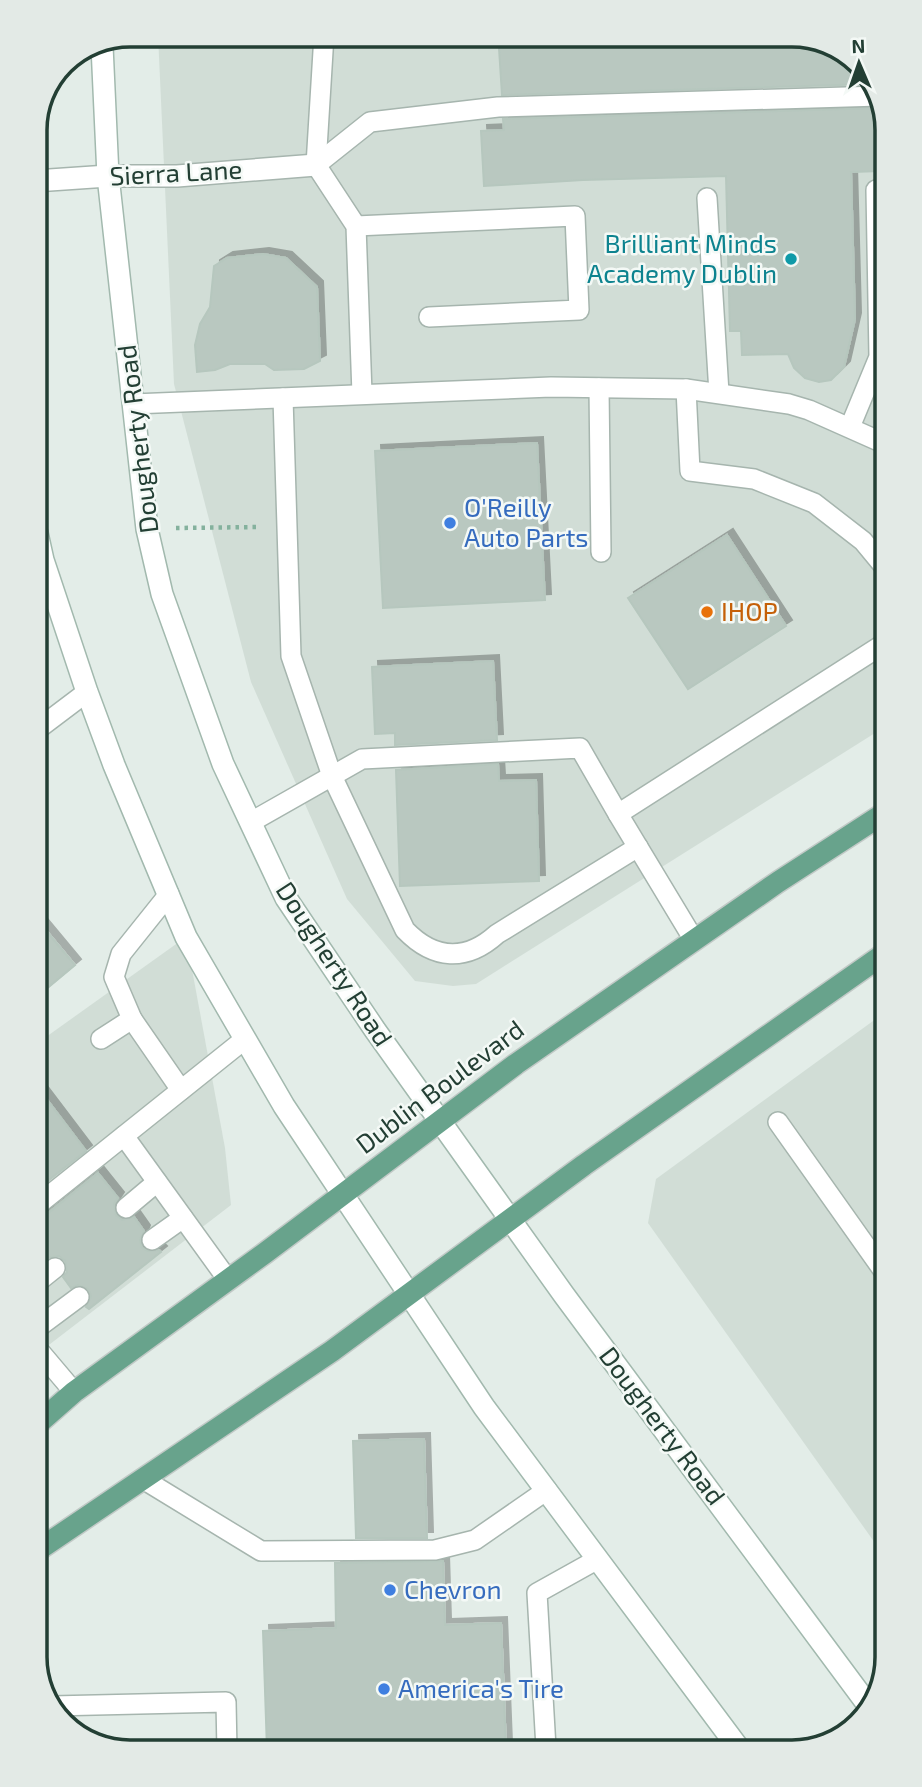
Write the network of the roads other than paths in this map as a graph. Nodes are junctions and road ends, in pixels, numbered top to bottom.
1 (323, 47) edge
2 (102, 52) edge
3 (824, 98) edge
4 (316, 165) junction
5 (108, 176) junction
6 (47, 180) edge
7 (707, 198) dead end
8 (356, 226) junction
9 (429, 317) dead end
10 (875, 367) edge
11 (598, 388) junction
12 (687, 389) junction
13 (719, 393) junction
14 (362, 394) junction
15 (283, 398) junction
16 (133, 404) junction
17 (850, 427) junction
18 (875, 439) edge
19 (601, 552) dead end
20 (875, 556) edge
21 (47, 572) edge
22 (875, 649) edge
23 (87, 692) junction
24 (47, 722) edge
25 (332, 776) junction
26 (618, 814) junction
27 (875, 819) edge
28 (251, 822) junction
29 (638, 847) junction
30 (169, 894) junction
31 (694, 940) junction
32 (875, 960) edge
33 (132, 1019) junction
34 (101, 1039) dead end
35 (246, 1039) junction
36 (181, 1090) junction
37 (440, 1121) junction
38 (778, 1122) dead end
39 (124, 1136) junction
40 (156, 1182) junction
41 (343, 1194) junction
42 (47, 1197) edge
43 (126, 1208) dead end
44 (183, 1218) junction
45 (510, 1219) junction
46 (152, 1240) dead end
47 (875, 1259) edge
48 (228, 1280) junction
49 (409, 1294) junction
50 (79, 1297) dead end
51 (47, 1321) edge
52 (47, 1360) edge
53 (74, 1392) junction
54 (47, 1415) edge
55 (143, 1479) junction
56 (547, 1490) junction
57 (47, 1544) edge
58 (598, 1559) junction
59 (863, 1699) edge
60 (63, 1706) edge
61 (228, 1740) edge
62 (546, 1740) edge
63 (733, 1740) edge

1 - 4 lane
2 - 5 main road, Dougherty Road
3 - 4 lane
4 - 5 main road, Sierra Lane
4 - 8 lane
5 - 6 main road, Sierra Lane
5 - 16 main road, Dougherty Road
7 - 13 lane
8 - 9 lane
8 - 14 lane
10 - 17 lane
11 - 12 lane
11 - 14 lane
11 - 19 lane
12 - 13 lane
12 - 20 lane
13 - 17 lane
14 - 15 lane
15 - 16 lane
15 - 25 lane
16 - 28 main road, Dougherty Road
17 - 18 lane
21 - 23 main road
22 - 26 lane
23 - 24 lane
23 - 30 main road
25 - 26 lane
25 - 28 lane
25 - 29 lane
26 - 29 lane
27 - 31 main road, Dublin Boulevard
28 - 37 main road, Dougherty Road
29 - 31 lane
30 - 33 lane
30 - 35 main road
31 - 37 main road, Dublin Boulevard
32 - 45 main road
33 - 34 lane
33 - 36 lane
35 - 36 lane
35 - 41 main road
36 - 39 lane
37 - 41 main road, Dublin Boulevard
37 - 45 main road, Dougherty Road
38 - 47 lane
39 - 40 lane
39 - 42 lane
40 - 43 lane
40 - 44 lane
41 - 48 main road, Dublin Boulevard
41 - 49 main road
44 - 46 lane
44 - 48 lane
45 - 49 main road
45 - 59 main road, Dougherty Road
48 - 53 main road, Dublin Boulevard
49 - 55 main road
49 - 56 main road
50 - 51 lane
52 - 53 lane
53 - 54 main road, Dublin Boulevard
55 - 56 lane
55 - 57 main road
56 - 58 main road
58 - 62 lane
58 - 63 main road
60 - 61 lane

